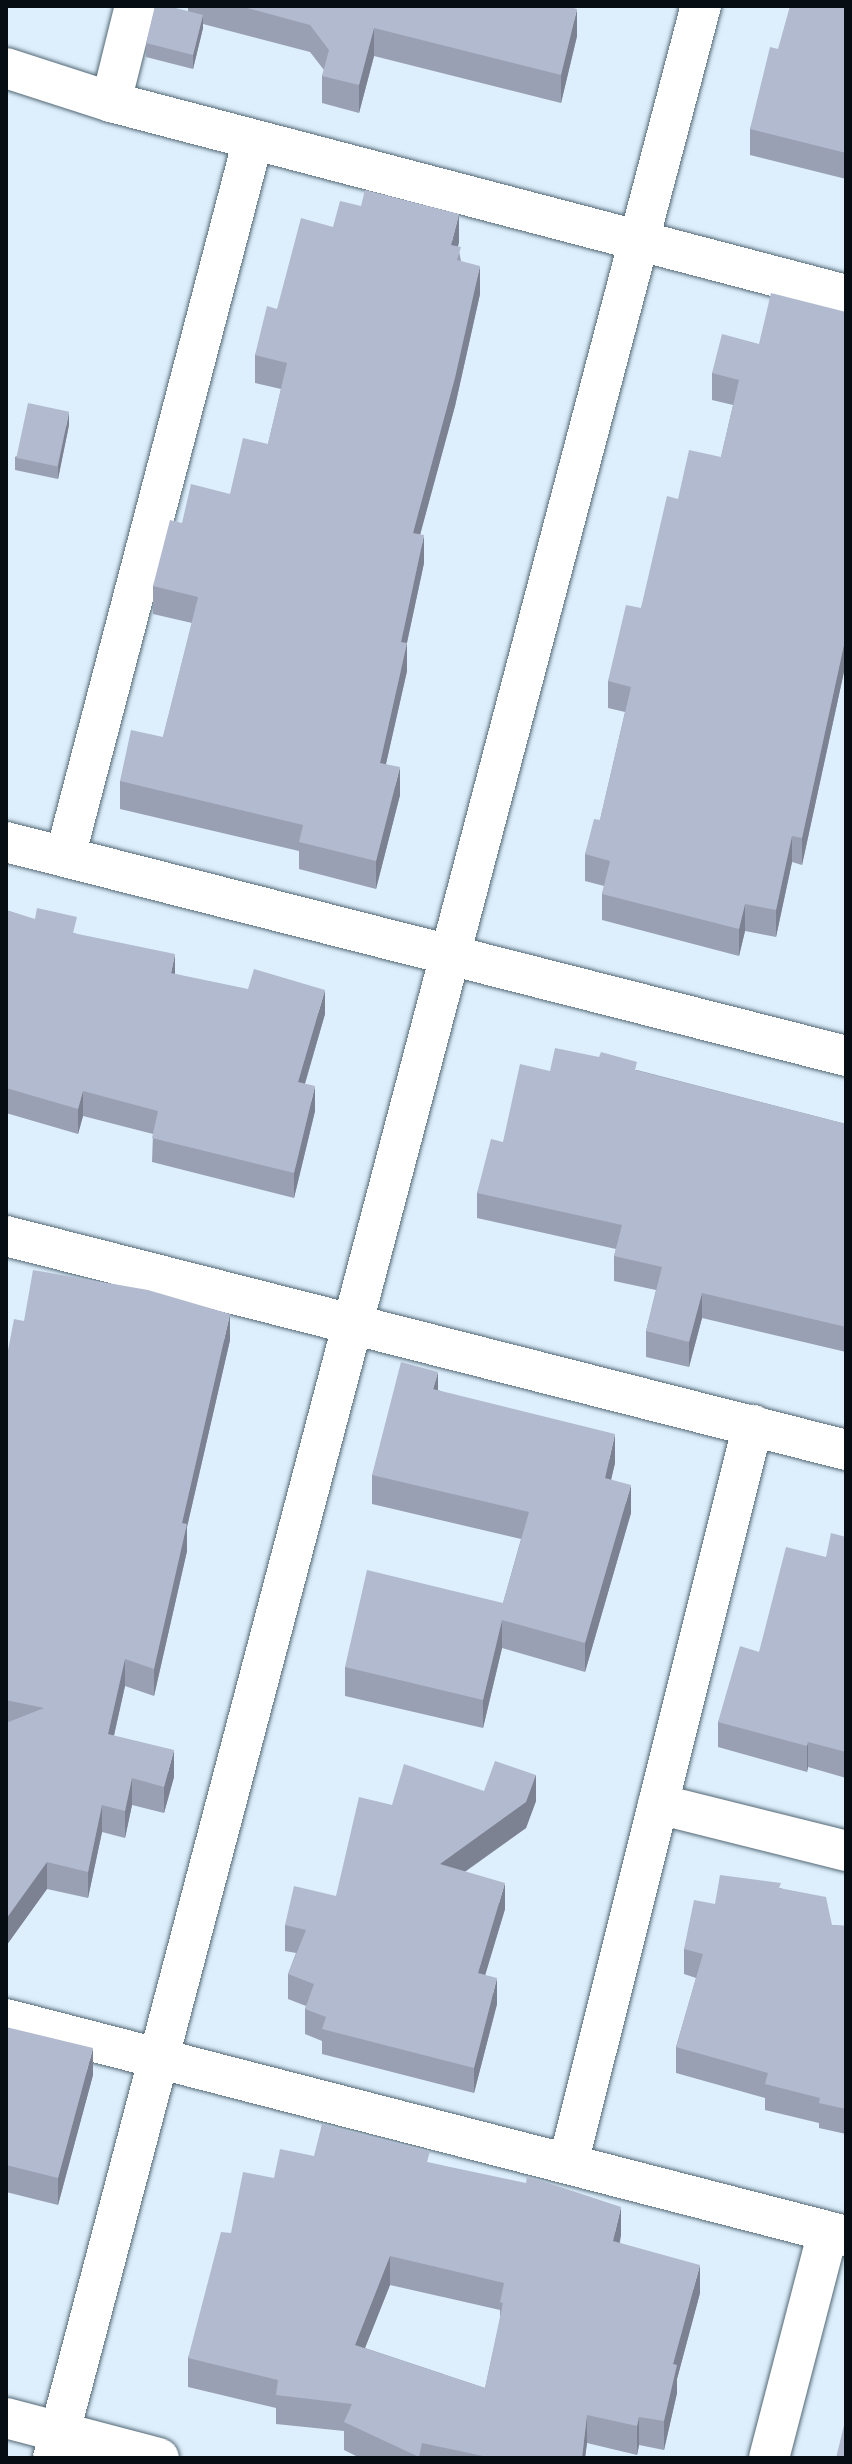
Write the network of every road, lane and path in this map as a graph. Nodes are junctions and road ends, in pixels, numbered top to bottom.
1 (135, 6) edge
2 (701, 6) edge
3 (6, 68) edge
4 (111, 102) junction
5 (253, 140) junction
6 (639, 241) junction
7 (846, 295) edge
8 (6, 842) edge
9 (65, 857) junction
10 (450, 955) junction
11 (846, 1056) edge
12 (6, 1236) edge
13 (352, 1324) junction
14 (753, 1425) junction
15 (846, 1450) edge
16 (658, 1804) junction
17 (846, 1851) edge
18 (6, 2019) edge
19 (159, 2059) junction
20 (568, 2164) junction
21 (837, 2234) edge
22 (6, 2418) edge
23 (56, 2445) edge
24 (159, 2458) edge
25 (769, 2458) edge

1 - 4 street
2 - 6 street
3 - 4 street
4 - 5 street
5 - 6 street
5 - 9 street
6 - 7 street
6 - 10 street
8 - 9 street
9 - 10 street
10 - 11 street
10 - 13 street
12 - 13 street
13 - 14 street
13 - 19 street
14 - 15 street
14 - 16 street
16 - 17 street
16 - 20 street
18 - 19 street
19 - 20 street
19 - 23 street
20 - 21 street
21 - 25 street
22 - 23 street
23 - 24 street

